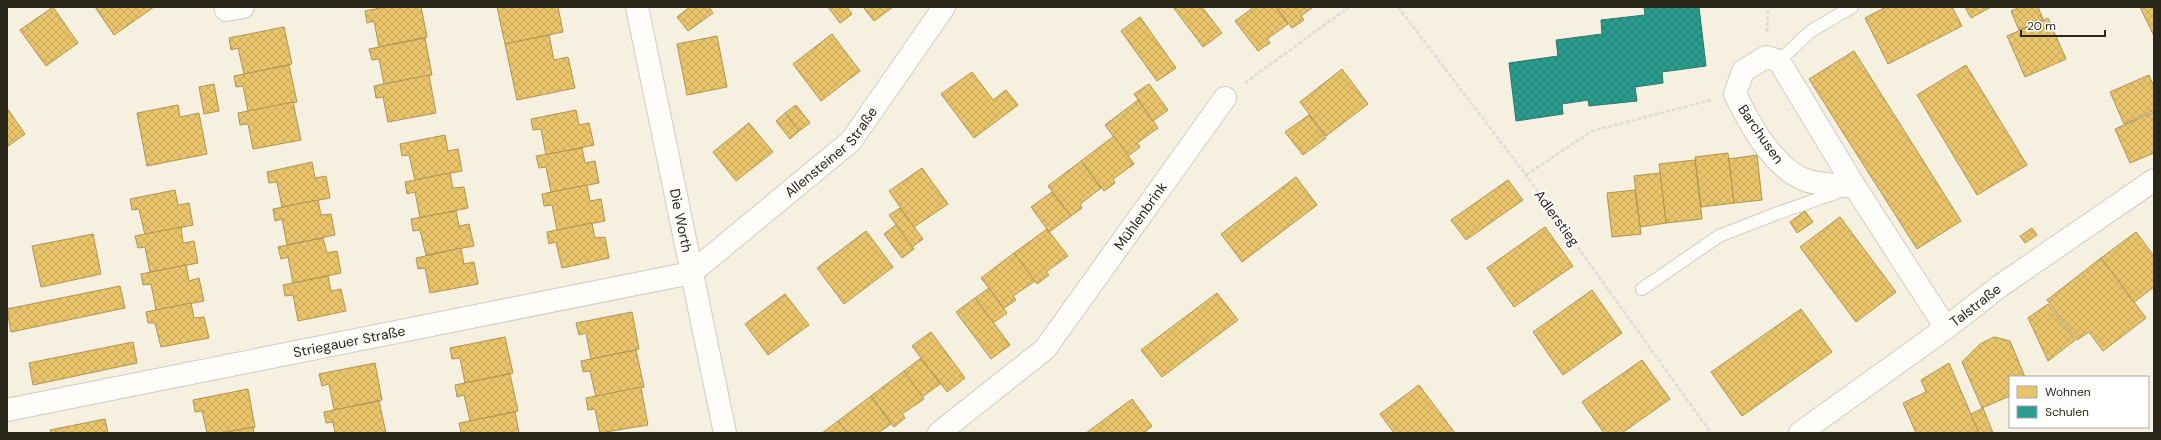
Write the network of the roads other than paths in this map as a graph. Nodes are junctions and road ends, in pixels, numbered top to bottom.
1 (637, 7) edge
2 (944, 7) edge
3 (1852, 7) edge
4 (1779, 61) junction
5 (1225, 98) road end
6 (2154, 180) edge
7 (1855, 187) junction
8 (690, 273) junction
9 (1642, 289) dead end
10 (1946, 328) junction
11 (7, 410) edge
12 (725, 433) edge
13 (939, 433) edge
14 (1800, 433) edge

1 - 8 street, Die Worth
2 - 8 street, Allensteiner Straße
3 - 4 lane
4 - 7 street
4 - 7 street, Barchusen
5 - 13 street, Mühlenbrink
6 - 10 street, Talstraße
7 - 9 lane
7 - 10 street
8 - 11 street, Striegauer Straße
8 - 12 street, Die Worth
10 - 14 street, Talstraße

